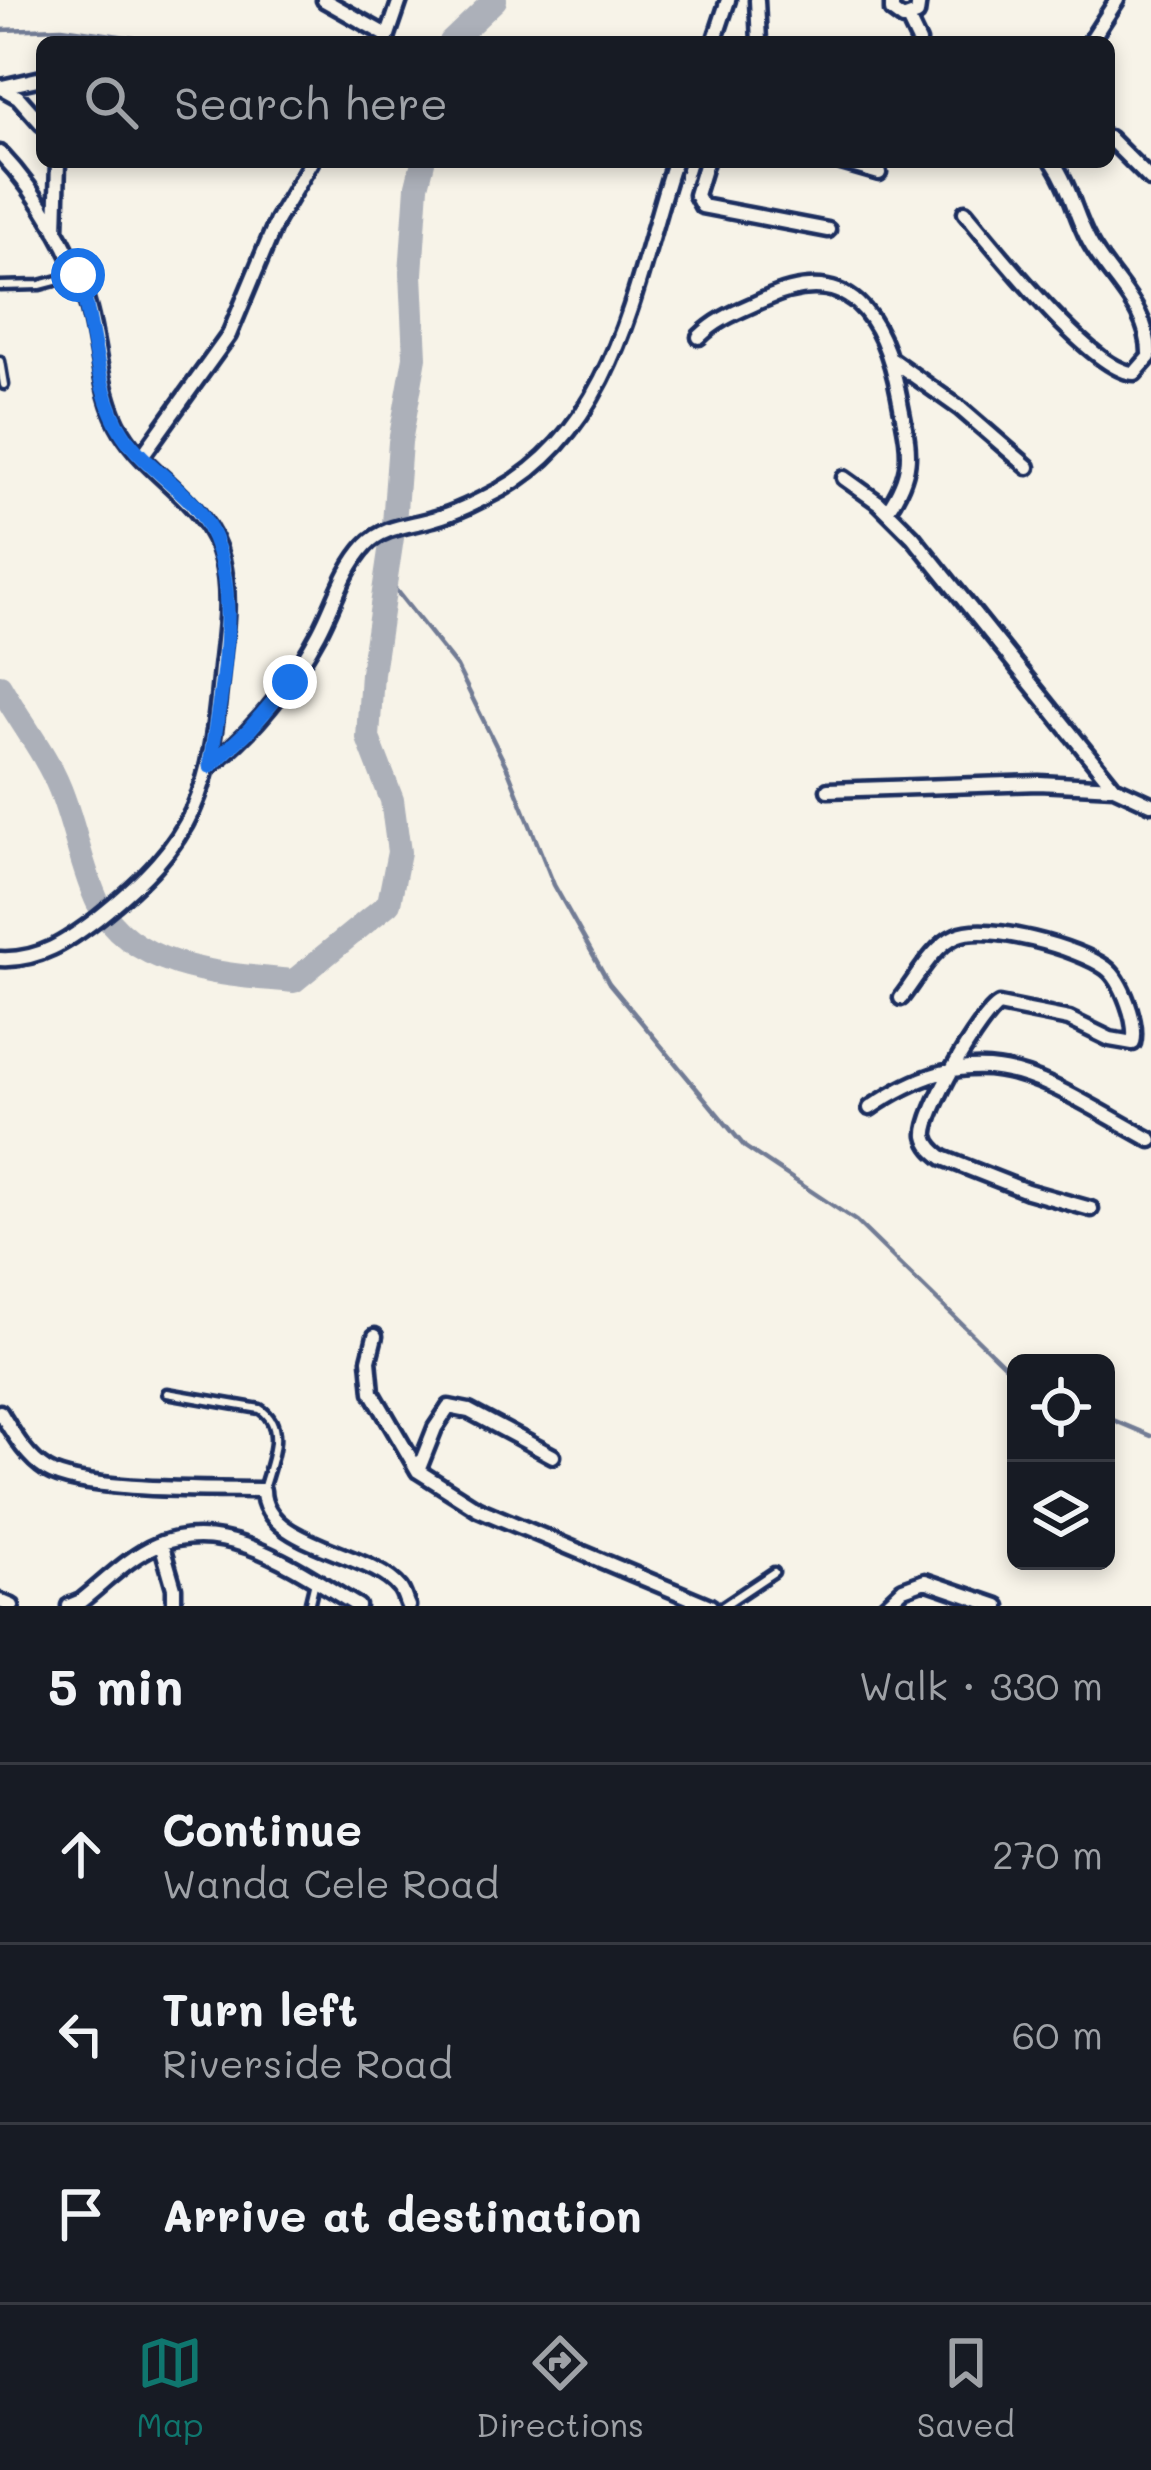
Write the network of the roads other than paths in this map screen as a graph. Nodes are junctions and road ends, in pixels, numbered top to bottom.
1 (324, 0) edge
2 (400, 0) edge
3 (728, 0) edge
4 (757, 0) edge
5 (892, 0) edge
6 (919, 0) edge
7 (1117, 0) edge
8 (908, 19) junction
9 (381, 36) edge
10 (387, 36) edge
11 (716, 36) edge
12 (759, 36) edge
13 (917, 36) edge
14 (1094, 36) edge
15 (36, 79) edge
16 (0, 87) edge
17 (36, 117) edge
18 (1115, 144) edge
19 (0, 153) edge
20 (58, 168) edge
21 (307, 168) edge
22 (672, 168) edge
23 (704, 168) edge
24 (862, 168) edge
25 (1056, 168) edge
26 (879, 173) dead end
27 (1151, 180) edge
28 (964, 212) dead end
29 (828, 230) dead end
30 (56, 232) junction
31 (78, 275) junction
32 (0, 286) edge
33 (699, 337) dead end
34 (892, 359) junction
35 (0, 362) edge
36 (4, 385) dead end
37 (142, 456) junction
38 (1028, 467) dead end
39 (844, 478) dead end
40 (887, 511) junction
41 (210, 766) junction
42 (1114, 788) junction
43 (828, 790) dead end
44 (1151, 804) edge
45 (0, 958) edge
46 (901, 998) dead end
47 (957, 1066) junction
48 (870, 1108) dead end
49 (1151, 1140) edge
50 (1091, 1210) dead end
51 (375, 1336) dead end
52 (167, 1393) dead end
53 (0, 1412) edge
54 (554, 1456) dead end
55 (418, 1471) junction
56 (263, 1490) junction
57 (161, 1543) junction
58 (773, 1573) dead end
59 (315, 1581) junction
60 (0, 1601) edge
61 (12, 1606) edge
62 (69, 1606) edge
63 (174, 1606) edge
64 (309, 1606) edge
65 (358, 1606) edge
66 (408, 1606) edge
67 (710, 1606) edge
68 (723, 1606) edge
69 (885, 1606) edge
70 (998, 1606) edge

1 - 9 street
2 - 10 street
3 - 11 street
4 - 12 street
5 - 8 street
6 - 8 street
7 - 14 street
8 - 13 street
15 - 16 street
16 - 17 street
18 - 27 street
19 - 30 street
20 - 30 street
21 - 37 street
22 - 41 street
23 - 29 street
24 - 26 street
25 - 28 street
30 - 31 street
31 - 32 lane
31 - 37 street
33 - 34 street
34 - 38 street
34 - 40 street
35 - 36 lane
37 - 41 street
39 - 40 street
40 - 42 street
41 - 45 street
42 - 43 street
42 - 44 street
46 - 47 street
47 - 48 street
47 - 49 street
47 - 50 street
51 - 55 street
52 - 56 lane
53 - 56 street
54 - 55 street
55 - 67 street
56 - 66 street
57 - 59 street
57 - 62 street
57 - 63 street
58 - 68 lane
59 - 64 lane
59 - 65 street
60 - 61 street
69 - 70 street

